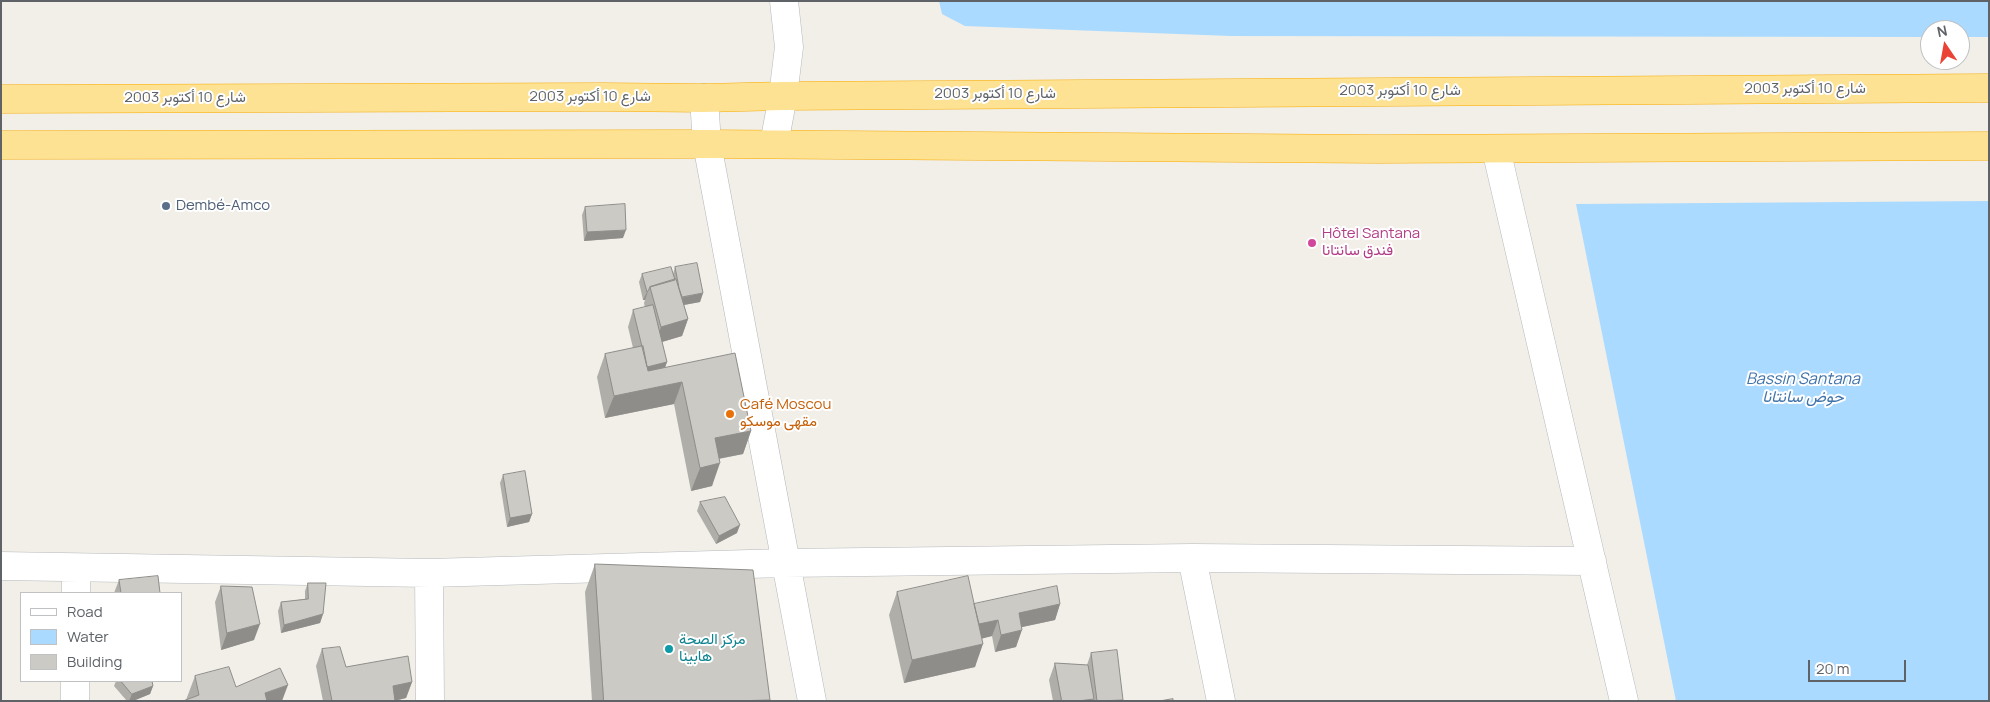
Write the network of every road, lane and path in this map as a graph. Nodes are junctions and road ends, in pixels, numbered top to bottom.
1 (784, 1) edge
2 (1989, 88) edge
3 (783, 96) junction
4 (704, 98) junction
5 (1, 99) edge
6 (707, 144) junction
7 (774, 144) junction
8 (1, 145) edge
9 (1989, 146) edge
10 (1496, 148) junction
11 (1192, 558) junction
12 (1592, 561) junction
13 (785, 563) junction
14 (1, 566) edge
15 (428, 573) junction
16 (76, 580) edge
17 (75, 682) edge
18 (75, 701) edge
19 (430, 701) edge
20 (812, 701) edge
21 (1221, 701) edge
22 (1624, 701) edge

1 - 3 street
2 - 3 highway, شارع 10 أكتوبر 2003
3 - 4 highway, شارع 10 أكتوبر 2003
3 - 7 street
4 - 5 highway, شارع 10 أكتوبر 2003
4 - 6 street
6 - 7 highway
6 - 8 highway
6 - 13 street
7 - 10 highway
9 - 10 highway
10 - 12 street
11 - 12 street
11 - 13 street
11 - 21 street
12 - 22 street
13 - 15 street
13 - 20 street
14 - 16 street
15 - 16 street
15 - 19 street
17 - 18 street

